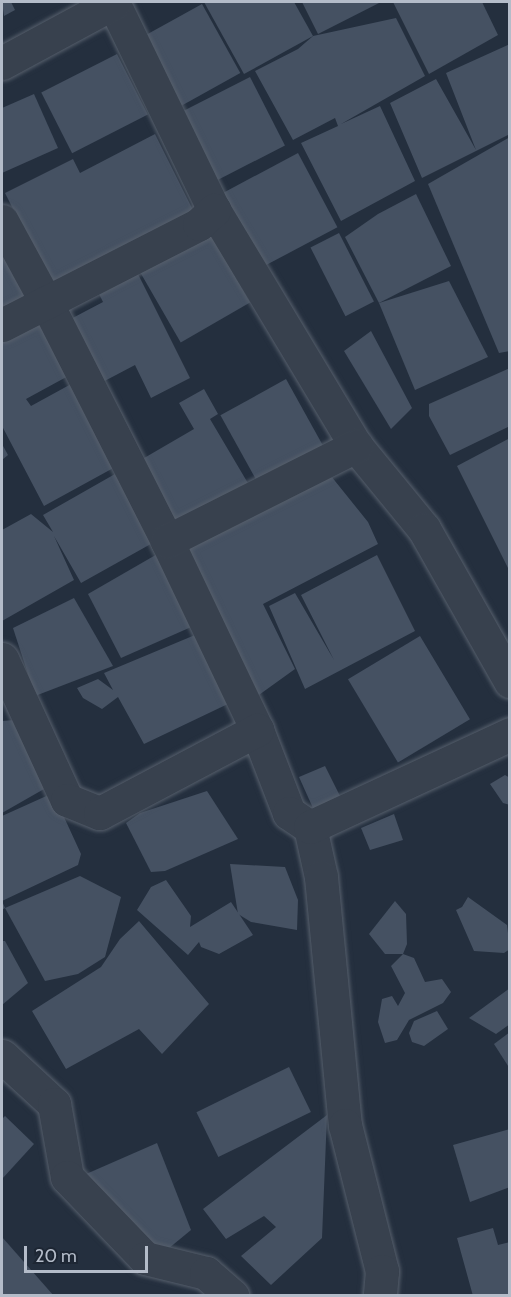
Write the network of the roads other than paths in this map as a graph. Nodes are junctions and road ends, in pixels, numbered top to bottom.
1 (114, 2) edge
2 (2, 63) edge
3 (214, 210) junction
4 (2, 221) edge
5 (46, 302) junction
6 (2, 325) edge
7 (356, 446) junction
8 (167, 542) junction
9 (2, 659) edge
10 (510, 681) edge
11 (257, 730) junction
12 (510, 734) edge
13 (310, 827) junction
14 (2, 1056) edge
15 (232, 1296) edge
16 (380, 1296) edge

1 - 2 street
1 - 3 street
3 - 5 street
3 - 7 street
4 - 5 street
5 - 6 street
5 - 8 street
7 - 8 street
7 - 10 street
8 - 11 street
9 - 11 street
11 - 13 street
12 - 13 street
13 - 16 street
14 - 15 street

